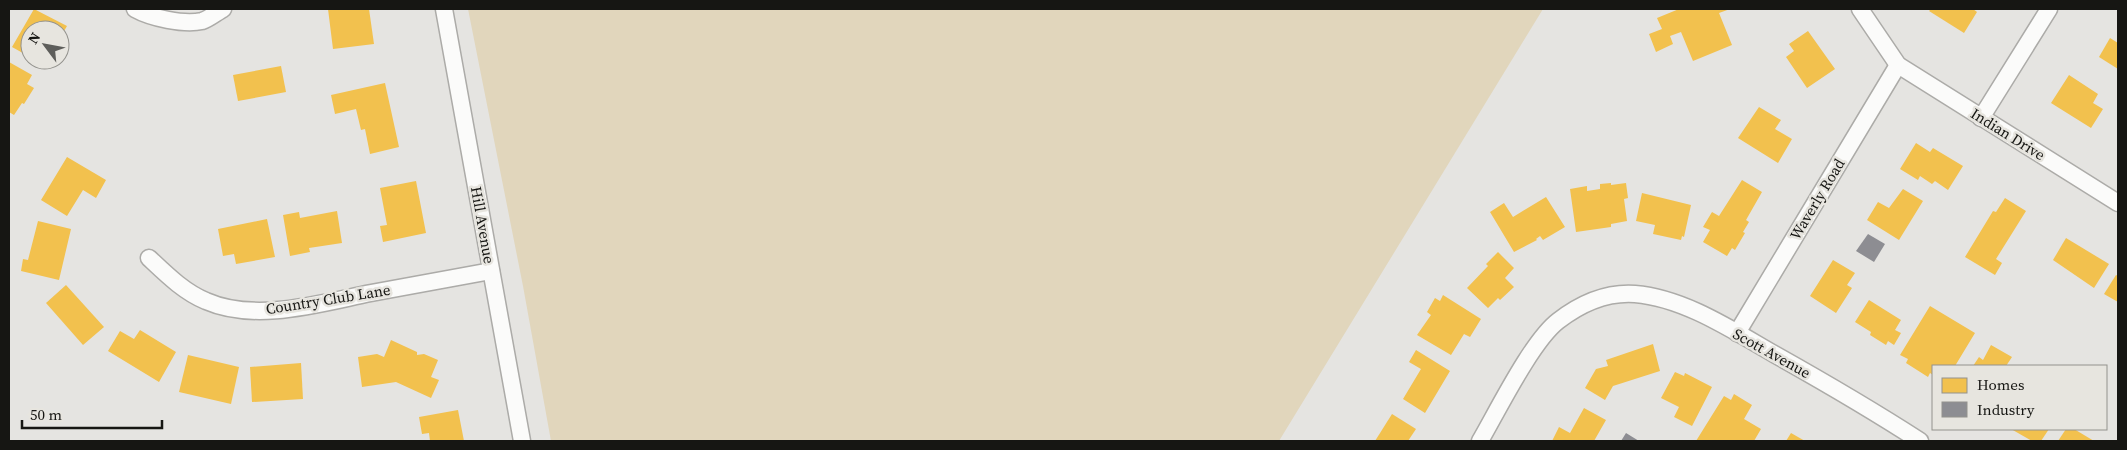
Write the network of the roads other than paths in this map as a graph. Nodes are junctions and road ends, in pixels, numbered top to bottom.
1 (135, 9) edge
2 (223, 9) edge
3 (444, 9) edge
4 (1860, 9) edge
5 (2050, 9) edge
6 (1898, 65) junction
7 (1981, 118) junction
8 (2118, 204) edge
9 (149, 258) dead end
10 (491, 271) junction
11 (1737, 333) junction
12 (522, 441) edge
13 (1480, 441) edge
14 (1920, 441) edge

1 - 2 street
3 - 10 street, Hill Avenue
4 - 6 street
5 - 7 street
6 - 7 street, Indian Drive
6 - 11 street, Waverly Road
7 - 8 street, Indian Drive
9 - 10 street, Country Club Lane
10 - 12 street, Hill Avenue
11 - 13 street, Scott Avenue
11 - 14 street, Scott Avenue

